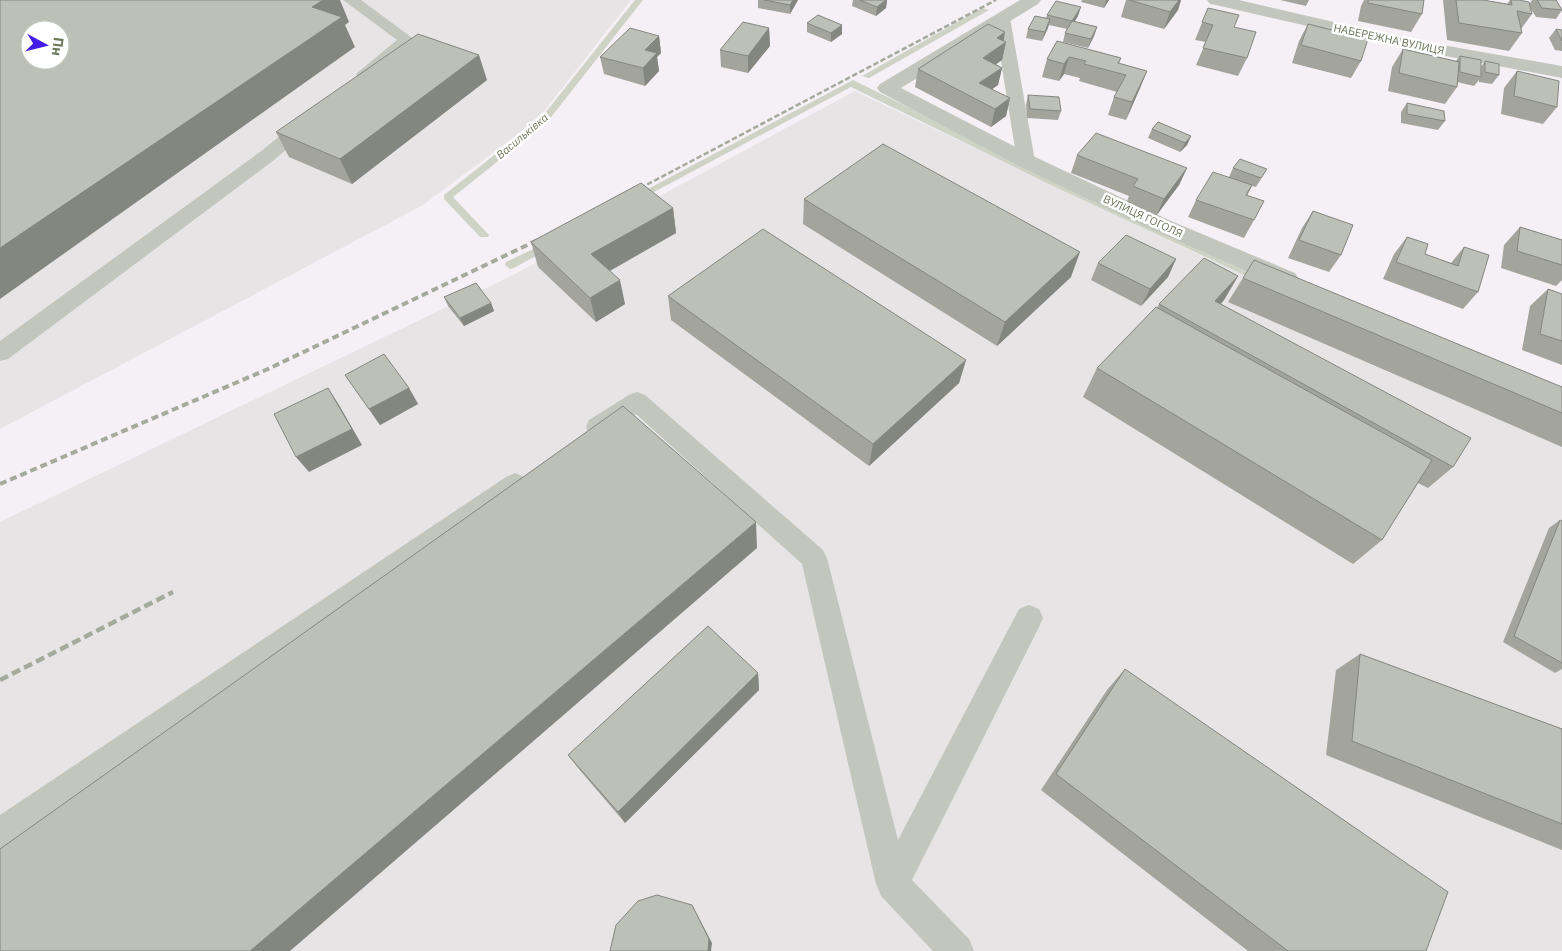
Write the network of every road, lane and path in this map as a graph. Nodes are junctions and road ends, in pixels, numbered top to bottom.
1 (351, 0) edge
2 (1032, 0) edge
3 (1216, 0) edge
4 (1002, 18) junction
5 (1562, 72) edge
6 (348, 88) edge
7 (318, 113) edge
8 (1026, 161) junction
9 (1308, 288) edge
10 (0, 353) edge
11 (580, 440) edge
12 (539, 467) edge
13 (1029, 618) dead end
14 (0, 834) edge
15 (893, 884) junction
16 (957, 951) edge

1 - 6 lane
2 - 4 street, ВУЛИЦЯ ГОГОЛЯ
3 - 5 street, НАБЕРЕЖНА ВУЛИЦЯ
4 - 8 lane
4 - 8 street, ВУЛИЦЯ ГОГОЛЯ
7 - 10 lane
8 - 9 street, ВУЛИЦЯ ГОГОЛЯ
11 - 15 lane
12 - 14 lane
13 - 15 lane
15 - 16 lane

